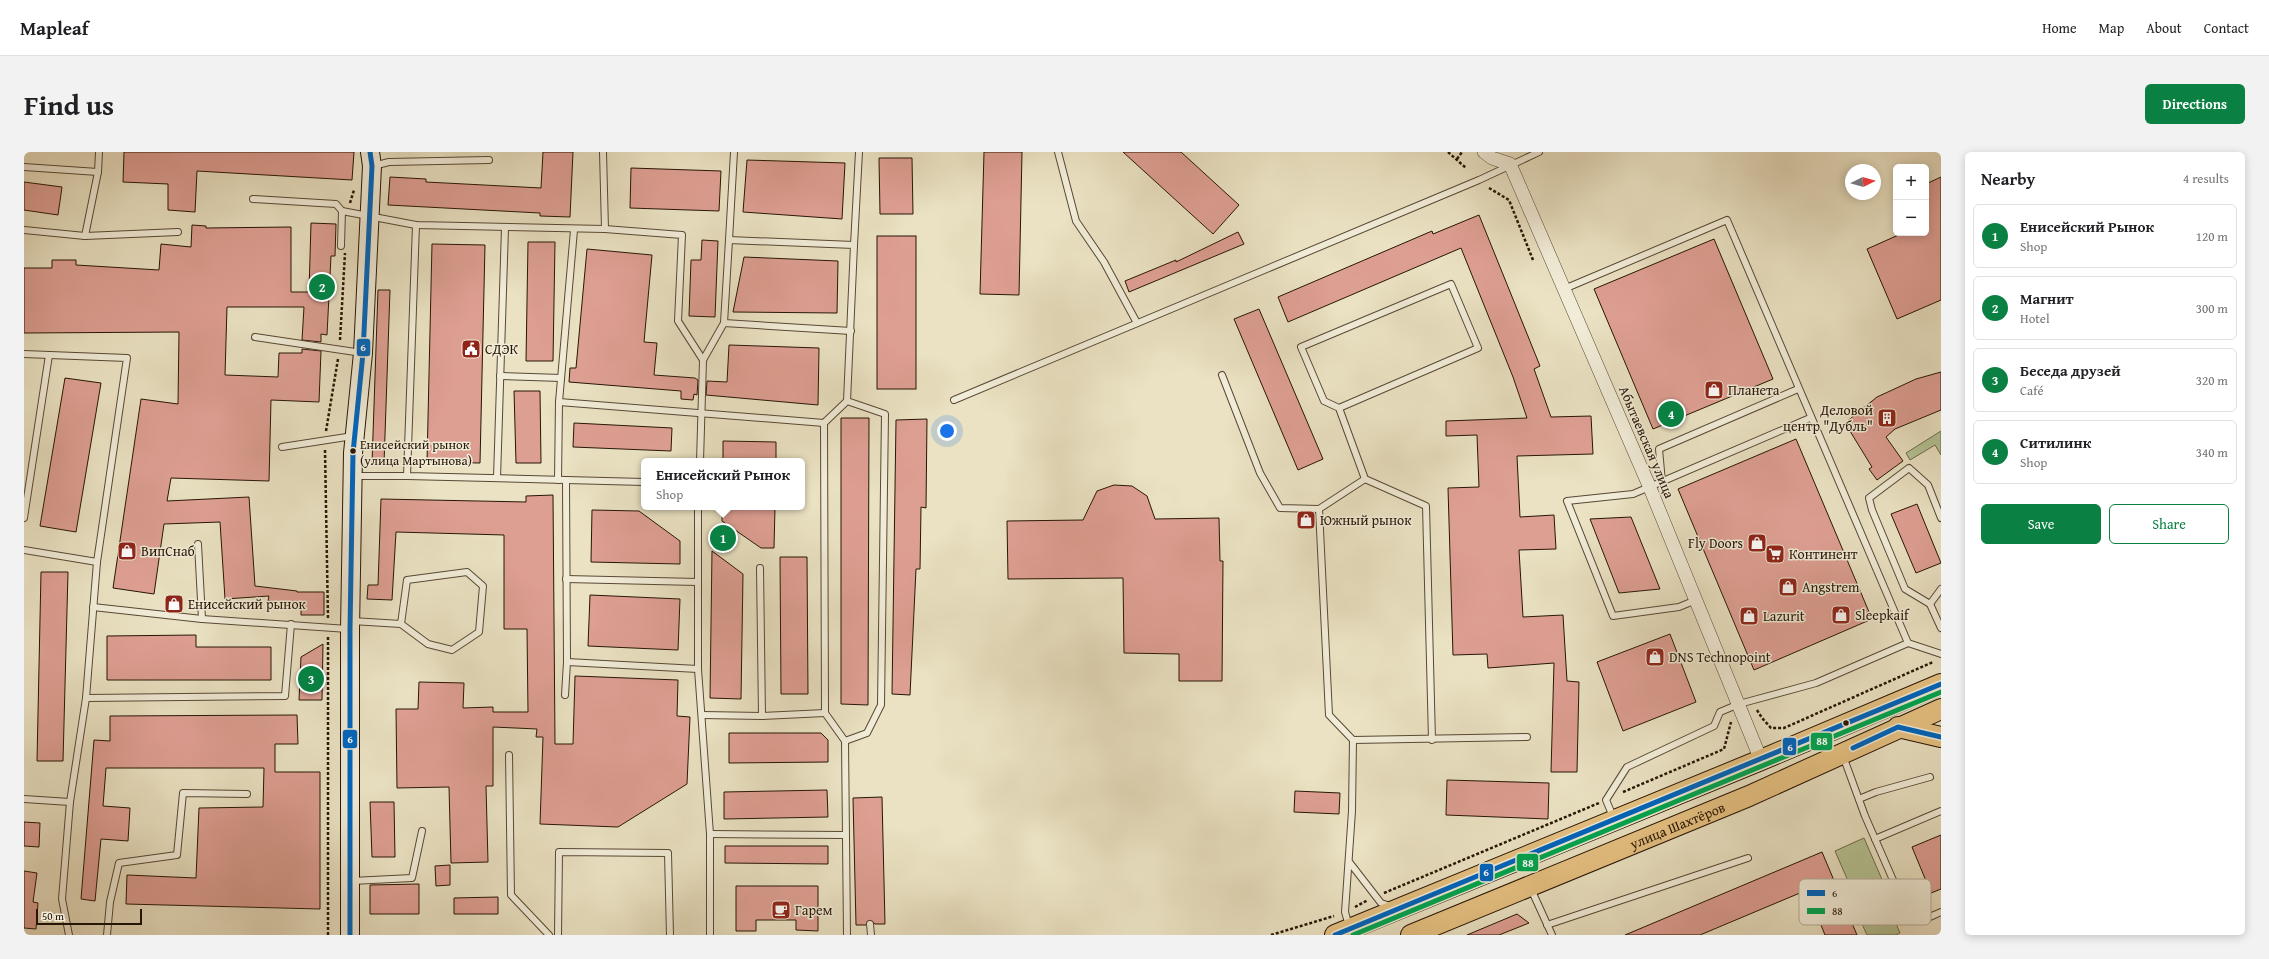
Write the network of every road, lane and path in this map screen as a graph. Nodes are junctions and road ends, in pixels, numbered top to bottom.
1 (99, 152) edge
2 (603, 152) edge
3 (734, 152) edge
4 (859, 152) edge
5 (1058, 152) edge
6 (1448, 152) edge
7 (1462, 152) edge
8 (1484, 152) edge
9 (1539, 152) edge
10 (371, 159) edge
11 (1456, 159) junction
12 (489, 160) dead end
13 (1510, 164) junction
14 (24, 167) edge
15 (1466, 168) dead end
16 (98, 172) junction
17 (355, 186) dead end
18 (1489, 188) dead end
19 (253, 200) dead end
20 (345, 211) junction
21 (369, 216) junction
22 (416, 225) junction
23 (505, 228) junction
24 (605, 229) junction
25 (24, 230) edge
26 (574, 230) junction
27 (178, 232) dead end
28 (85, 236) junction
29 (729, 240) junction
30 (854, 245) junction
31 (343, 248) joint
32 (1533, 260) dead end
33 (1564, 289) junction
34 (724, 323) junction
35 (1137, 324) junction
36 (851, 331) junction
37 (255, 337) dead end
38 (339, 348) junction
39 (363, 353) junction
40 (24, 354) edge
41 (50, 355) junction
42 (703, 360) junction
43 (1222, 375) dead end
44 (500, 376) junction
45 (561, 378) junction
46 (1798, 389) junction
47 (954, 400) dead end
48 (847, 401) junction
49 (559, 402) junction
50 (1339, 408) junction
51 (702, 412) junction
52 (1810, 418) junction
53 (824, 423) junction
54 (355, 436) junction
55 (325, 440) junction
56 (282, 447) dead end
57 (700, 458) edge
58 (353, 476) junction
59 (407, 476) junction
60 (497, 478) junction
61 (1365, 479) junction
62 (558, 480) junction
63 (566, 480) junction
64 (641, 482) edge
65 (1662, 482) junction
66 (1650, 488) junction
67 (1319, 509) junction
68 (698, 510) edge
69 (24, 518) edge
70 (1941, 518) edge
71 (198, 544) dead end
72 (24, 550) edge
73 (97, 562) junction
74 (760, 568) dead end
75 (566, 579) junction
76 (698, 582) junction
77 (1941, 589) edge
78 (1696, 600) junction
79 (1930, 604) junction
80 (93, 607) junction
81 (202, 619) junction
82 (291, 624) junction
83 (401, 624) junction
84 (350, 625) junction
85 (328, 628) junction
86 (1941, 628) edge
87 (1908, 643) junction
88 (1941, 654) edge
89 (567, 662) junction
90 (1934, 662) dead end
91 (698, 669) junction
92 (1941, 684) edge
93 (565, 695) dead end
94 (86, 698) junction
95 (1739, 704) junction
96 (1941, 709) edge
97 (1757, 710) dead end
98 (824, 713) junction
99 (702, 715) junction
100 (762, 716) junction
101 (1731, 722) dead end
102 (1898, 727) junction
103 (1527, 737) dead end
104 (1941, 737) edge
105 (1353, 740) junction
106 (1432, 740) junction
107 (845, 741) junction
108 (1842, 753) junction
109 (509, 755) dead end
110 (1761, 760) junction
111 (1930, 778) dead end
112 (247, 794) dead end
113 (24, 799) edge
114 (1859, 799) junction
115 (1606, 800) junction
116 (70, 802) junction
117 (1941, 811) edge
118 (1614, 820) junction
119 (422, 830) dead end
120 (710, 834) junction
121 (845, 835) junction
122 (1874, 839) junction
123 (1748, 858) dead end
124 (1350, 863) junction
125 (1892, 879) edge
126 (350, 881) junction
127 (1531, 887) junction
128 (1377, 896) junction
129 (1402, 909) junction
130 (1941, 912) edge
131 (1931, 916) edge
132 (870, 924) dead end
133 (1343, 926) edge
134 (1547, 926) junction
135 (69, 935) edge
136 (107, 935) edge
137 (328, 935) edge
138 (350, 935) edge
139 (549, 935) edge
140 (558, 935) edge
141 (670, 935) edge
142 (710, 935) edge
143 (847, 935) edge
144 (871, 935) edge
145 (1271, 935) edge
146 (1411, 935) edge
147 (1552, 935) edge

1 - 16 lane
2 - 24 lane
3 - 29 lane
4 - 30 lane
5 - 35 lane
6 - 11 path
7 - 11 path
8 - 13 street
9 - 13 lane
10 - 12 lane
10 - 21 street
11 - 15 path
13 - 33 street, Абытаевская улица
13 - 35 lane
14 - 16 lane
16 - 28 lane
17 - 20 path
18 - 32 path
19 - 20 lane
20 - 21 lane
20 - 31 lane
21 - 22 lane
21 - 39 street
22 - 23 lane
22 - 59 lane
23 - 26 lane
23 - 44 lane
24 - 26 lane
24 - 42 lane
25 - 28 lane
26 - 45 lane
27 - 28 lane
29 - 30 lane
29 - 34 lane
30 - 36 lane
31 - 38 path
33 - 46 lane
33 - 66 street, Абытаевская улица
34 - 36 lane
34 - 42 lane
35 - 47 lane
36 - 48 lane
37 - 38 lane
38 - 39 lane
38 - 55 path
39 - 54 street
40 - 41 lane
41 - 69 lane
41 - 73 lane
42 - 51 lane
43 - 67 lane
44 - 45 lane
44 - 60 lane
45 - 49 lane
46 - 52 lane
46 - 65 lane
48 - 53 lane
48 - 107 lane
49 - 51 lane
49 - 62 lane
50 - 50 lane
50 - 61 lane
51 - 53 lane
51 - 57 lane
52 - 65 lane
52 - 87 lane
53 - 98 lane
54 - 55 lane
54 - 58 street
55 - 56 lane
55 - 85 path
58 - 59 lane
58 - 84 street
59 - 60 lane
60 - 62 lane
61 - 67 lane
61 - 106 lane
62 - 63 lane
63 - 64 lane
63 - 75 lane
65 - 66 lane
66 - 78 street, Абытаевская улица
66 - 78 lane
67 - 105 lane
68 - 76 lane
70 - 79 lane
71 - 81 lane
72 - 73 lane
73 - 80 lane
74 - 100 lane
75 - 76 lane
75 - 89 lane
76 - 91 lane
77 - 79 lane
78 - 95 street, Абытаевская улица
79 - 86 lane
80 - 81 lane
80 - 94 lane
81 - 82 lane
82 - 85 lane
82 - 94 lane
83 - 83 lane
83 - 84 lane
84 - 85 lane
84 - 126 street
85 - 137 path
87 - 88 lane
87 - 95 lane
89 - 91 lane
89 - 93 lane
90 - 97 path
91 - 99 lane
92 - 110 main road, улица Шахтёров
94 - 116 lane
95 - 110 street, Абытаевская улица
95 - 115 lane
96 - 102 main road, улица Шахтёров
98 - 100 lane
98 - 107 lane
99 - 100 lane
99 - 120 lane
101 - 115 path
102 - 104 main road
102 - 108 main road, улица Шахтёров
103 - 106 lane
105 - 106 lane
105 - 124 lane
107 - 121 lane
108 - 114 lane
108 - 127 main road, улица Шахтёров
109 - 139 lane
110 - 118 main road, улица Шахтёров
111 - 114 lane
112 - 136 lane
113 - 116 lane
114 - 122 lane
115 - 118 lane
115 - 128 path
116 - 135 lane
117 - 122 lane
118 - 129 main road, улица Шахтёров
119 - 126 lane
120 - 121 lane
120 - 142 lane
121 - 143 lane
122 - 125 lane
123 - 134 lane
124 - 128 lane
124 - 133 lane
126 - 138 street
127 - 134 lane
127 - 146 main road, улица Шахтёров
128 - 129 lane
128 - 133 path
129 - 133 main road, улица Шахтёров
130 - 131 lane
132 - 144 lane
133 - 145 path
134 - 147 lane
140 - 141 lane

